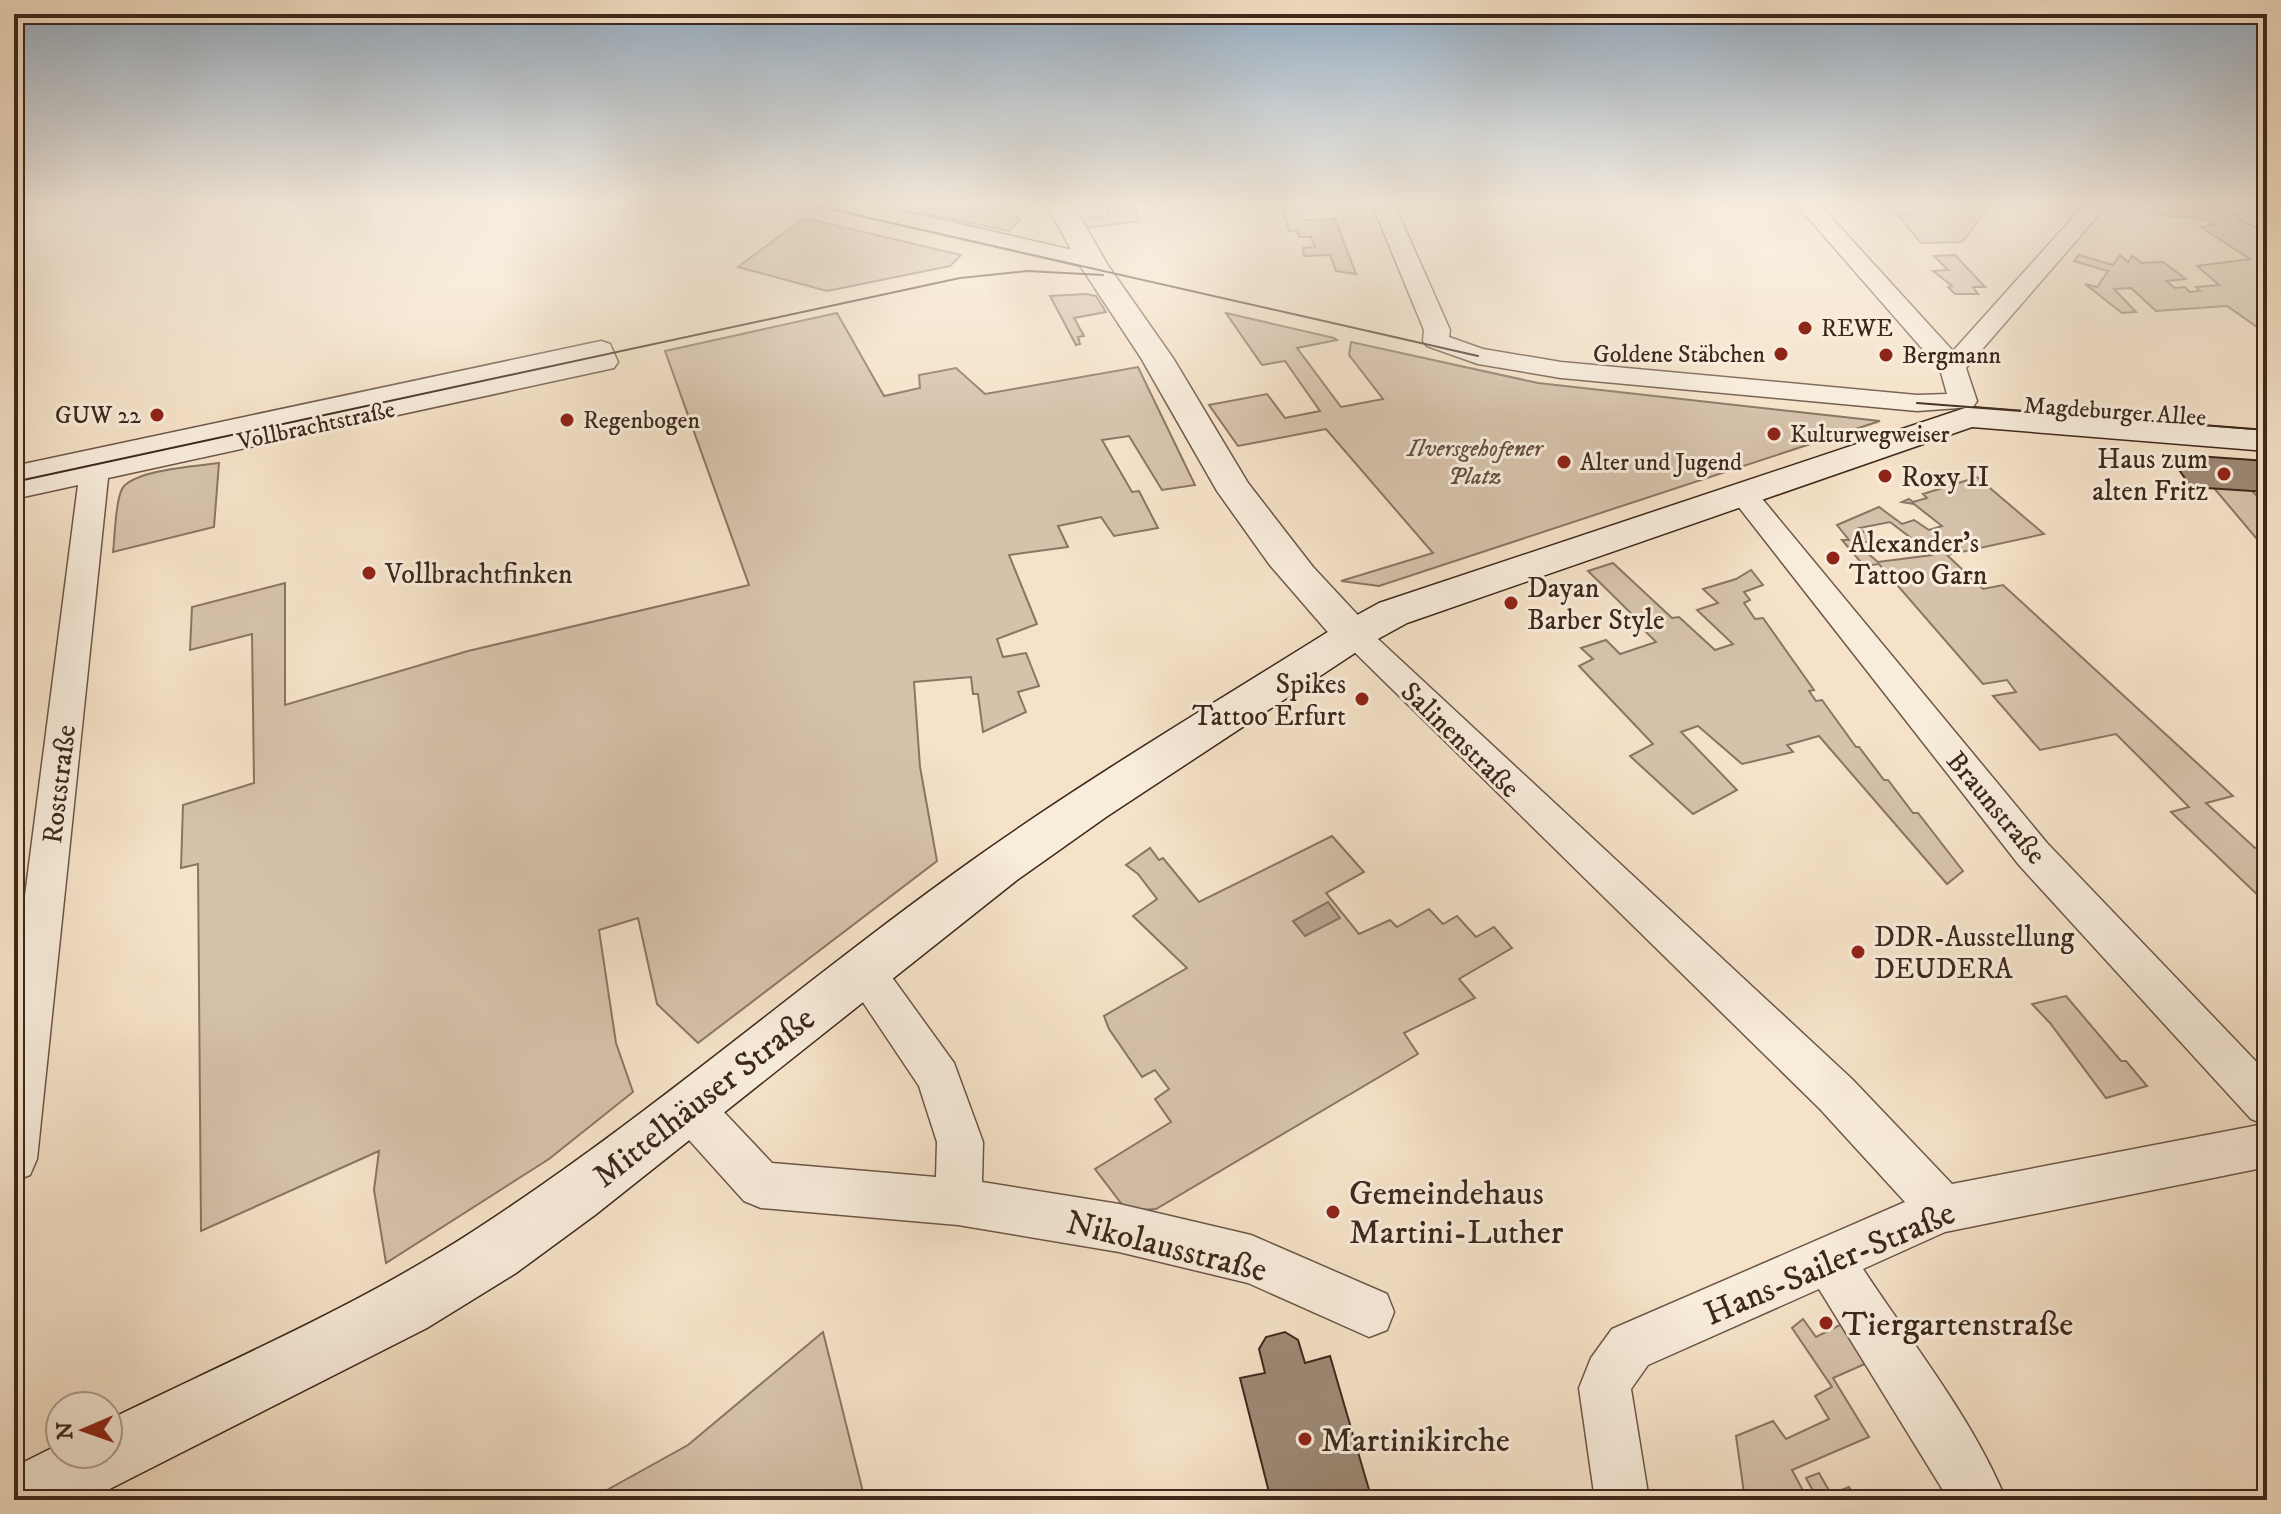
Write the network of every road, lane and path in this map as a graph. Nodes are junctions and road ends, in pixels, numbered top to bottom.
1 (1103, 275) edge
2 (1413, 275) edge
3 (1870, 275) edge
4 (2035, 275) edge
5 (601, 349) dead end
6 (1953, 367) junction
7 (1965, 409) junction
8 (2267, 422) edge
9 (2267, 441) edge
10 (96, 465) junction
11 (14, 475) edge
12 (14, 490) edge
13 (1744, 495) junction
14 (1353, 635) junction
15 (863, 971) junction
16 (2267, 1104) edge
17 (688, 1106) junction
18 (2267, 1145) edge
19 (14, 1159) edge
20 (958, 1202) junction
21 (1943, 1209) junction
22 (1828, 1259) junction
23 (1369, 1312) dead end
24 (18, 1500) edge
25 (1622, 1500) edge
26 (1979, 1500) edge

1 - 14 main road, Salinenstraße
2 - 7 street, Magdeburger Allee
3 - 6 street
4 - 6 street
5 - 10 street, Vollbrachtstraße
6 - 7 street
7 - 8 main road, Magdeburger Allee
7 - 9 main road, Magdeburger Allee
7 - 13 main road
10 - 11 street
10 - 12 street, Vollbrachtstraße
10 - 19 street, Roststraße
13 - 14 main road
13 - 16 street, Braunstraße
14 - 15 main road, Mittelhäuser Straße
14 - 21 street, Salinenstraße
15 - 17 main road, Mittelhäuser Straße
15 - 20 street
17 - 20 street, Nikolausstraße
17 - 24 main road, Mittelhäuser Straße
18 - 21 street, Hans-Sailer-Straße
20 - 23 street, Nikolausstraße
21 - 22 street, Hans-Sailer-Straße
22 - 25 street, Hans-Sailer-Straße
22 - 26 street

